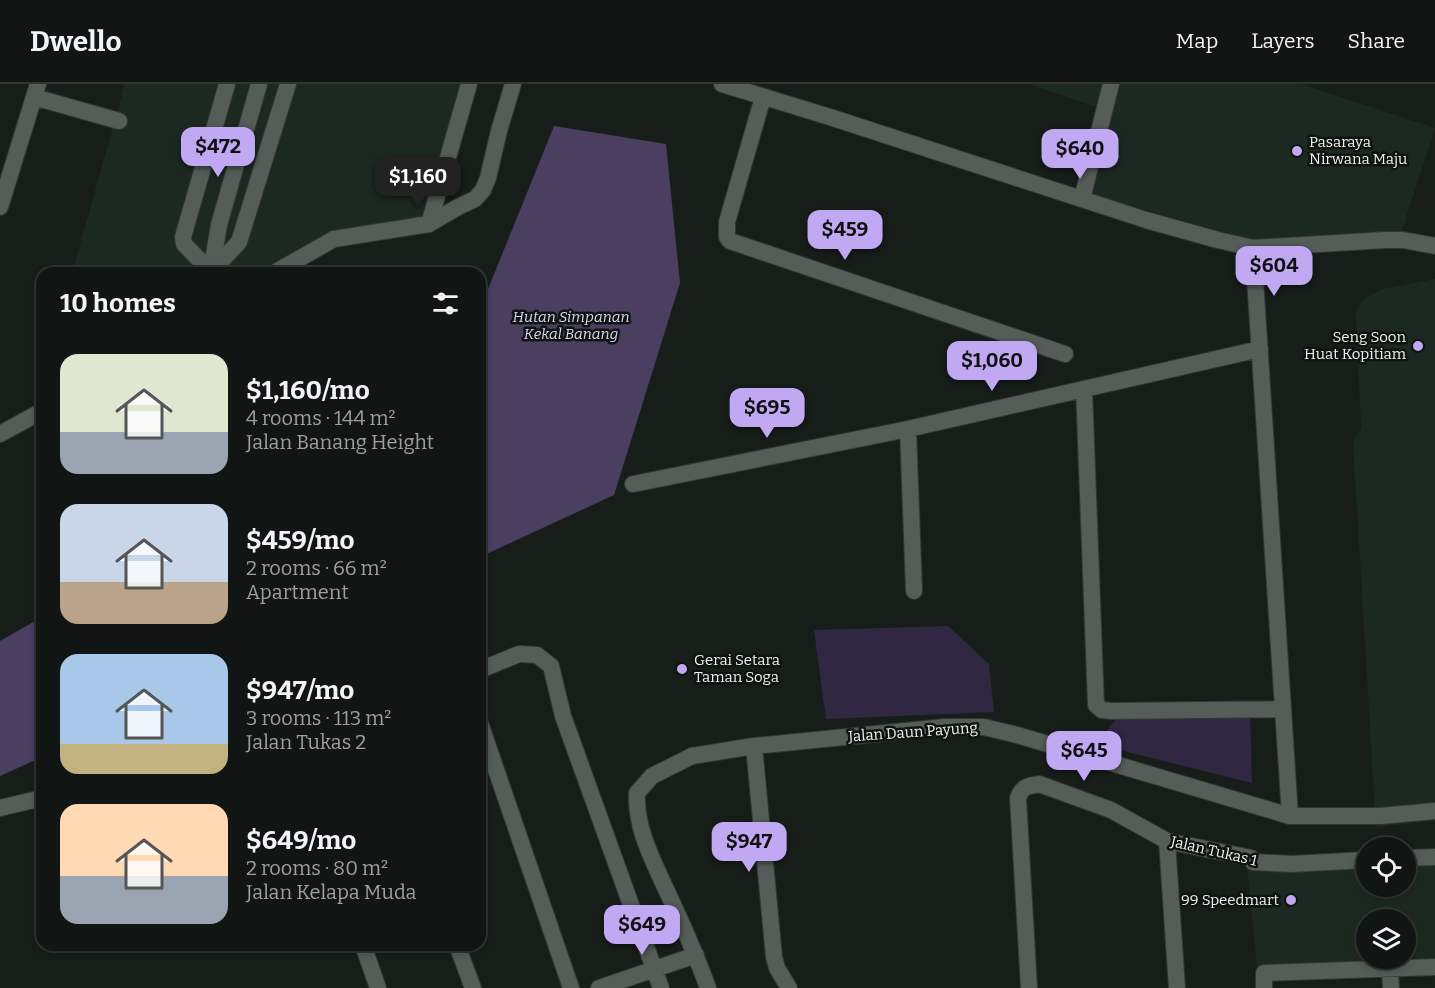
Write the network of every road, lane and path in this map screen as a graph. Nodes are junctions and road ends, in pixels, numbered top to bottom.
1 (227, 84) edge
2 (259, 84) edge
3 (288, 84) edge
4 (469, 84) edge
5 (513, 84) edge
6 (722, 84) edge
7 (1111, 84) edge
8 (36, 91) edge
9 (763, 97) junction
10 (119, 121) dead end
11 (1082, 199) junction
12 (0, 207) edge
13 (429, 224) junction
14 (1435, 246) edge
15 (1253, 248) junction
16 (205, 267) edge
17 (212, 267) edge
18 (216, 267) edge
19 (285, 267) edge
20 (1260, 349) junction
21 (1065, 354) dead end
22 (1084, 389) junction
23 (36, 414) edge
24 (908, 429) junction
25 (0, 434) edge
26 (633, 484) dead end
27 (914, 591) dead end
28 (486, 668) edge
29 (1283, 709) junction
30 (486, 740) edge
31 (754, 746) junction
32 (36, 799) edge
33 (0, 808) edge
34 (1435, 811) edge
35 (1290, 816) junction
36 (1167, 841) junction
37 (1435, 857) edge
38 (1416, 858) edge
39 (1356, 861) edge
40 (365, 951) edge
41 (459, 951) edge
42 (696, 955) junction
43 (1435, 967) edge
44 (1416, 968) edge
45 (1390, 969) joint
46 (655, 970) junction
47 (378, 988) edge
48 (472, 988) edge
49 (571, 988) edge
50 (599, 988) edge
51 (661, 988) edge
52 (708, 988) edge
53 (789, 988) edge
54 (1029, 988) edge
55 (1177, 988) edge
56 (1264, 988) edge
57 (1391, 988) edge

1 - 16 street
2 - 17 street
3 - 18 street
4 - 13 street
5 - 13 street
6 - 9 street
7 - 11 street
8 - 10 street
8 - 12 street
9 - 11 street
9 - 21 street
11 - 15 street
13 - 19 street
14 - 15 street
15 - 20 street
20 - 22 street
20 - 29 street
22 - 24 street
22 - 29 street
23 - 25 street
24 - 26 street
24 - 27 street
28 - 46 street
29 - 35 street
30 - 49 street
31 - 35 street, Jalan Daun Payung
31 - 42 street, Jalan Daun Payung
31 - 53 street
32 - 33 street
34 - 35 street, Jalan Daun Payung
36 - 39 street, Jalan Tukas 1
36 - 54 street, Jalan Tukas 1
36 - 55 street
37 - 38 street
40 - 47 street
41 - 48 street
42 - 46 street
42 - 52 street, Jalan Daun Payung
43 - 44 street
45 - 56 street
45 - 57 street
46 - 50 street
46 - 51 street

